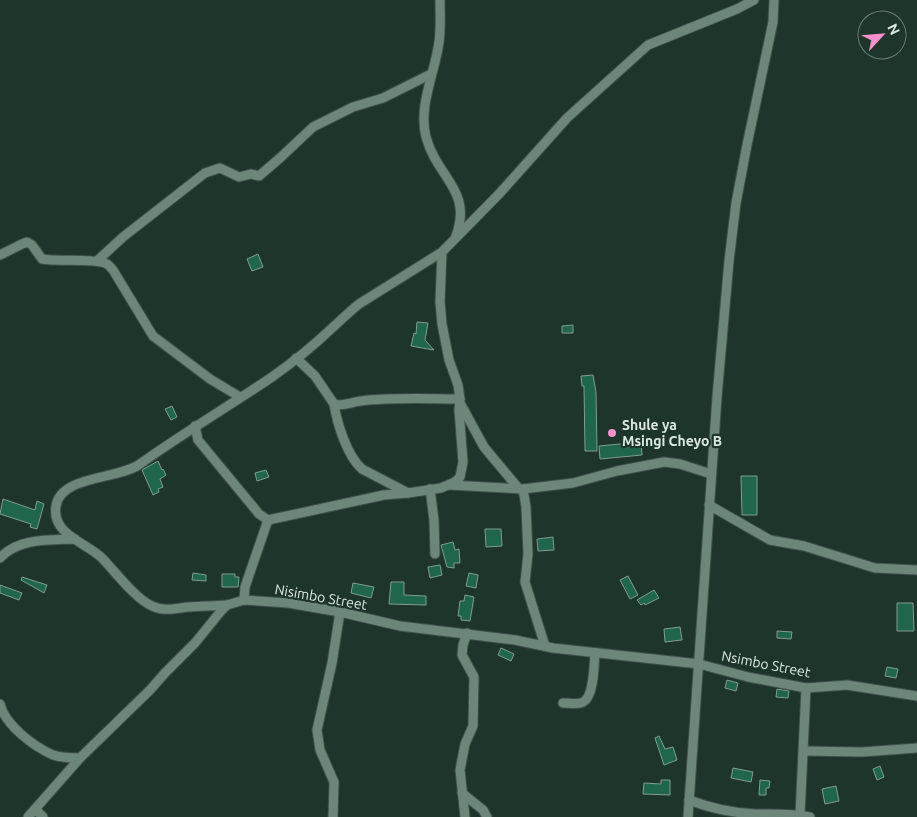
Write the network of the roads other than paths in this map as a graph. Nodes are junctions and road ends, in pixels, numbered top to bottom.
1 (440, 0) edge
2 (754, 0) edge
3 (774, 0) edge
4 (431, 74) junction
5 (454, 240) junction
6 (442, 252) junction
7 (0, 255) edge
8 (97, 262) junction
9 (296, 358) junction
10 (240, 397) junction
11 (460, 401) junction
12 (334, 404) junction
13 (195, 426) junction
14 (711, 474) junction
15 (449, 485) junction
16 (521, 489) junction
17 (430, 490) junction
18 (408, 493) junction
19 (709, 505) junction
20 (268, 520) junction
21 (74, 540) junction
22 (435, 554) dead end
23 (0, 558) edge
24 (917, 570) edge
25 (244, 600) junction
26 (227, 605) junction
27 (340, 612) junction
28 (467, 633) junction
29 (544, 646) junction
30 (595, 653) junction
31 (700, 664) junction
32 (806, 688) junction
33 (917, 696) edge
34 (563, 703) dead end
35 (0, 704) edge
36 (917, 748) edge
37 (804, 751) junction
38 (80, 758) junction
39 (462, 793) junction
40 (689, 800) junction
41 (35, 808) junction
42 (800, 815) junction
43 (28, 817) edge
44 (43, 817) edge
45 (334, 817) edge
46 (465, 817) edge
47 (487, 817) edge
48 (688, 817) edge
49 (810, 817) edge

1 - 4 street
2 - 5 street
3 - 14 street
4 - 5 street
4 - 8 street
5 - 6 street
6 - 9 street
6 - 11 street
7 - 8 street
8 - 10 street
9 - 10 street
9 - 12 street
10 - 13 street
11 - 12 street
11 - 15 street
11 - 16 street
12 - 18 street
13 - 20 street
13 - 21 street
14 - 16 street
14 - 19 street
15 - 16 street
15 - 17 street
16 - 29 street
17 - 18 street
17 - 22 street
18 - 20 street
19 - 24 street
19 - 31 street
20 - 25 street
21 - 23 street
21 - 26 street, Nisimbo Street
25 - 26 street, Nisimbo Street
25 - 27 street, Nisimbo Street
26 - 38 street
27 - 28 street, Nisimbo Street
27 - 45 street
28 - 29 street, Nisimbo Street
28 - 39 street
29 - 30 street, Nisimbo Street
30 - 31 street, Nisimbo Street
30 - 34 street
31 - 32 street, Nsimbo Street
31 - 40 street
32 - 33 street, Nsimbo Street
32 - 37 street
35 - 38 street
36 - 37 street
37 - 42 street
38 - 41 street
39 - 46 street
39 - 47 street
40 - 42 street
40 - 48 street
41 - 43 street
41 - 44 street
42 - 49 street

